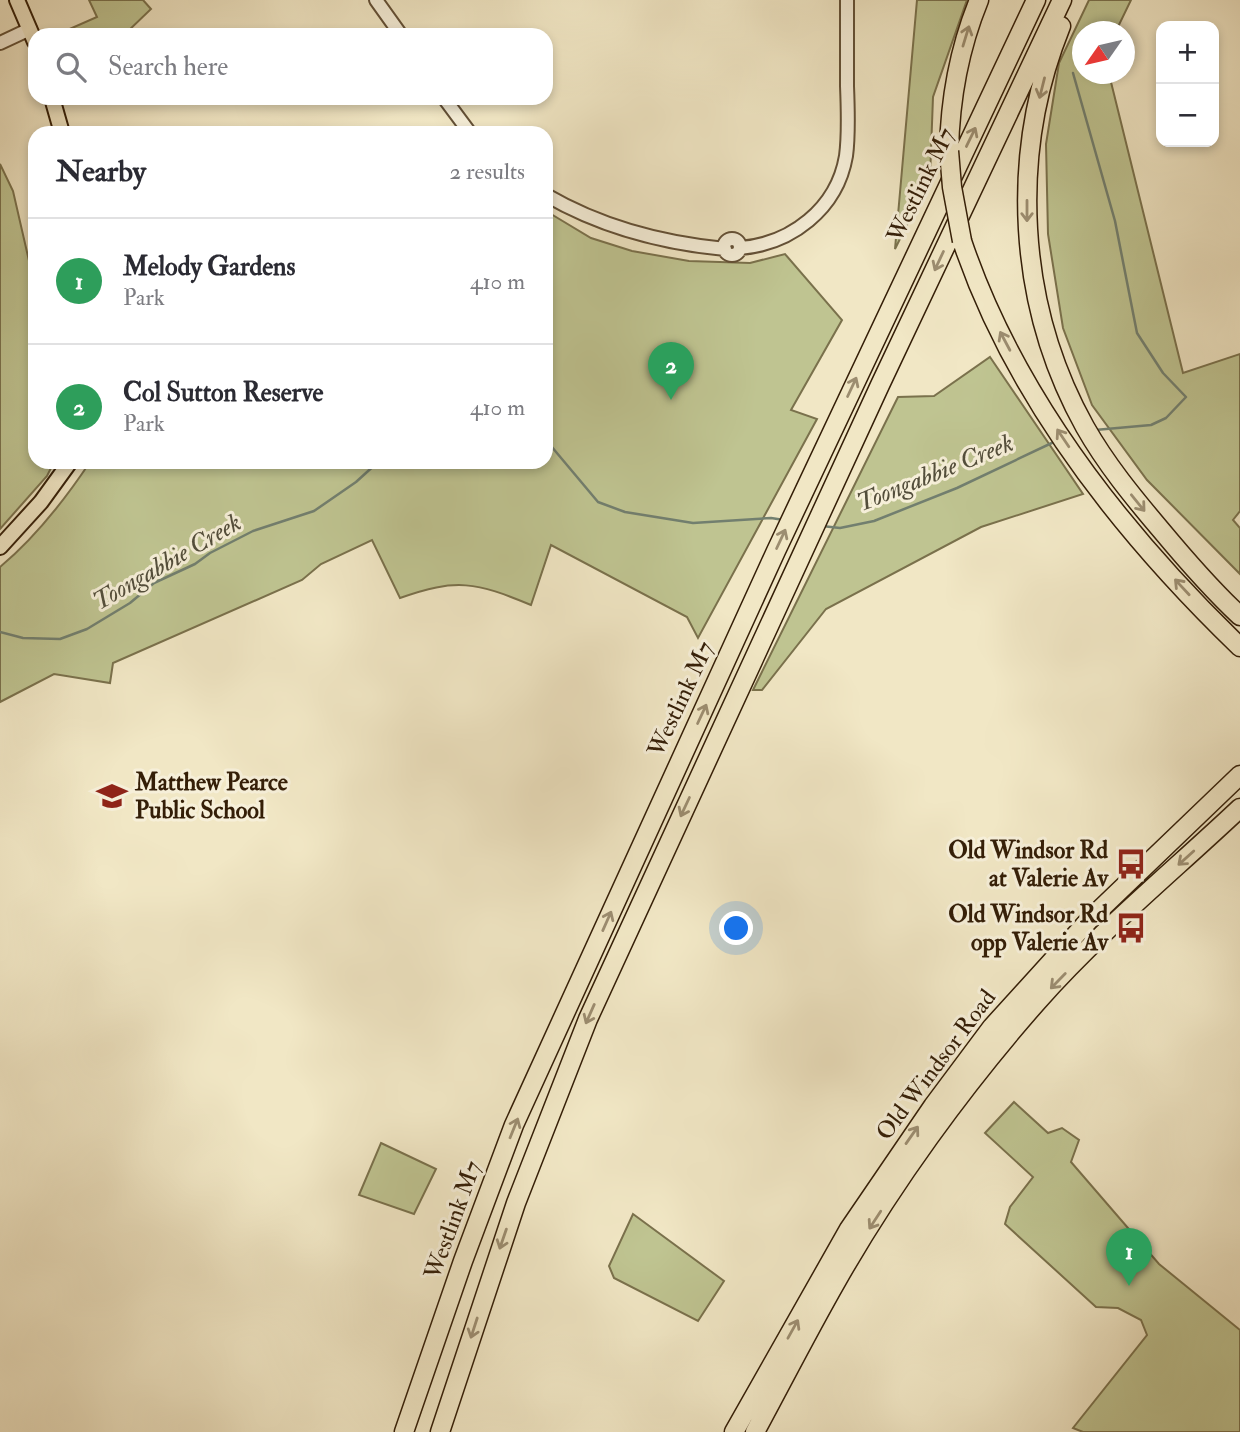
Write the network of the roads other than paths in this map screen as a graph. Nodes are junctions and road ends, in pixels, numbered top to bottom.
1 (17, 0) edge
2 (376, 0) edge
3 (847, 0) edge
4 (979, 0) edge
5 (1036, 0) edge
6 (1062, 0) edge
7 (1071, 0) edge
8 (29, 28) edge
9 (396, 28) edge
10 (28, 37) edge
11 (0, 43) edge
12 (54, 105) edge
13 (449, 105) edge
14 (60, 126) edge
15 (465, 126) edge
16 (553, 198) edge
17 (65, 469) edge
18 (0, 547) edge
19 (1240, 616) edge
20 (1240, 647) edge
21 (1240, 775) edge
22 (1240, 808) edge
23 (1090, 919) junction
24 (1105, 932) junction
25 (463, 1261) junction
26 (456, 1380) junction
27 (396, 1432) edge
28 (404, 1432) edge
29 (440, 1432) edge
30 (449, 1432) edge
31 (734, 1432) edge
32 (755, 1432) edge

1 - 8 main road
2 - 9 street
3 - 16 street
20 -> 4 highway, bridge
25 -> 5 highway, Westlink M7
6 -> 26 highway, Westlink M7
7 -> 19 highway
10 - 11 street
12 - 14 main road
13 - 15 street
17 - 18 main road
21 - 23 highway, Old Windsor Road
22 -> 24 highway, Old Windsor Road
23 - 24 highway
31 -> 23 highway, Old Windsor Road
24 -> 32 highway, Old Windsor Road
25 - 27 highway
25 - 28 highway, Westlink M7
26 - 29 highway, Westlink M7
26 - 30 highway

